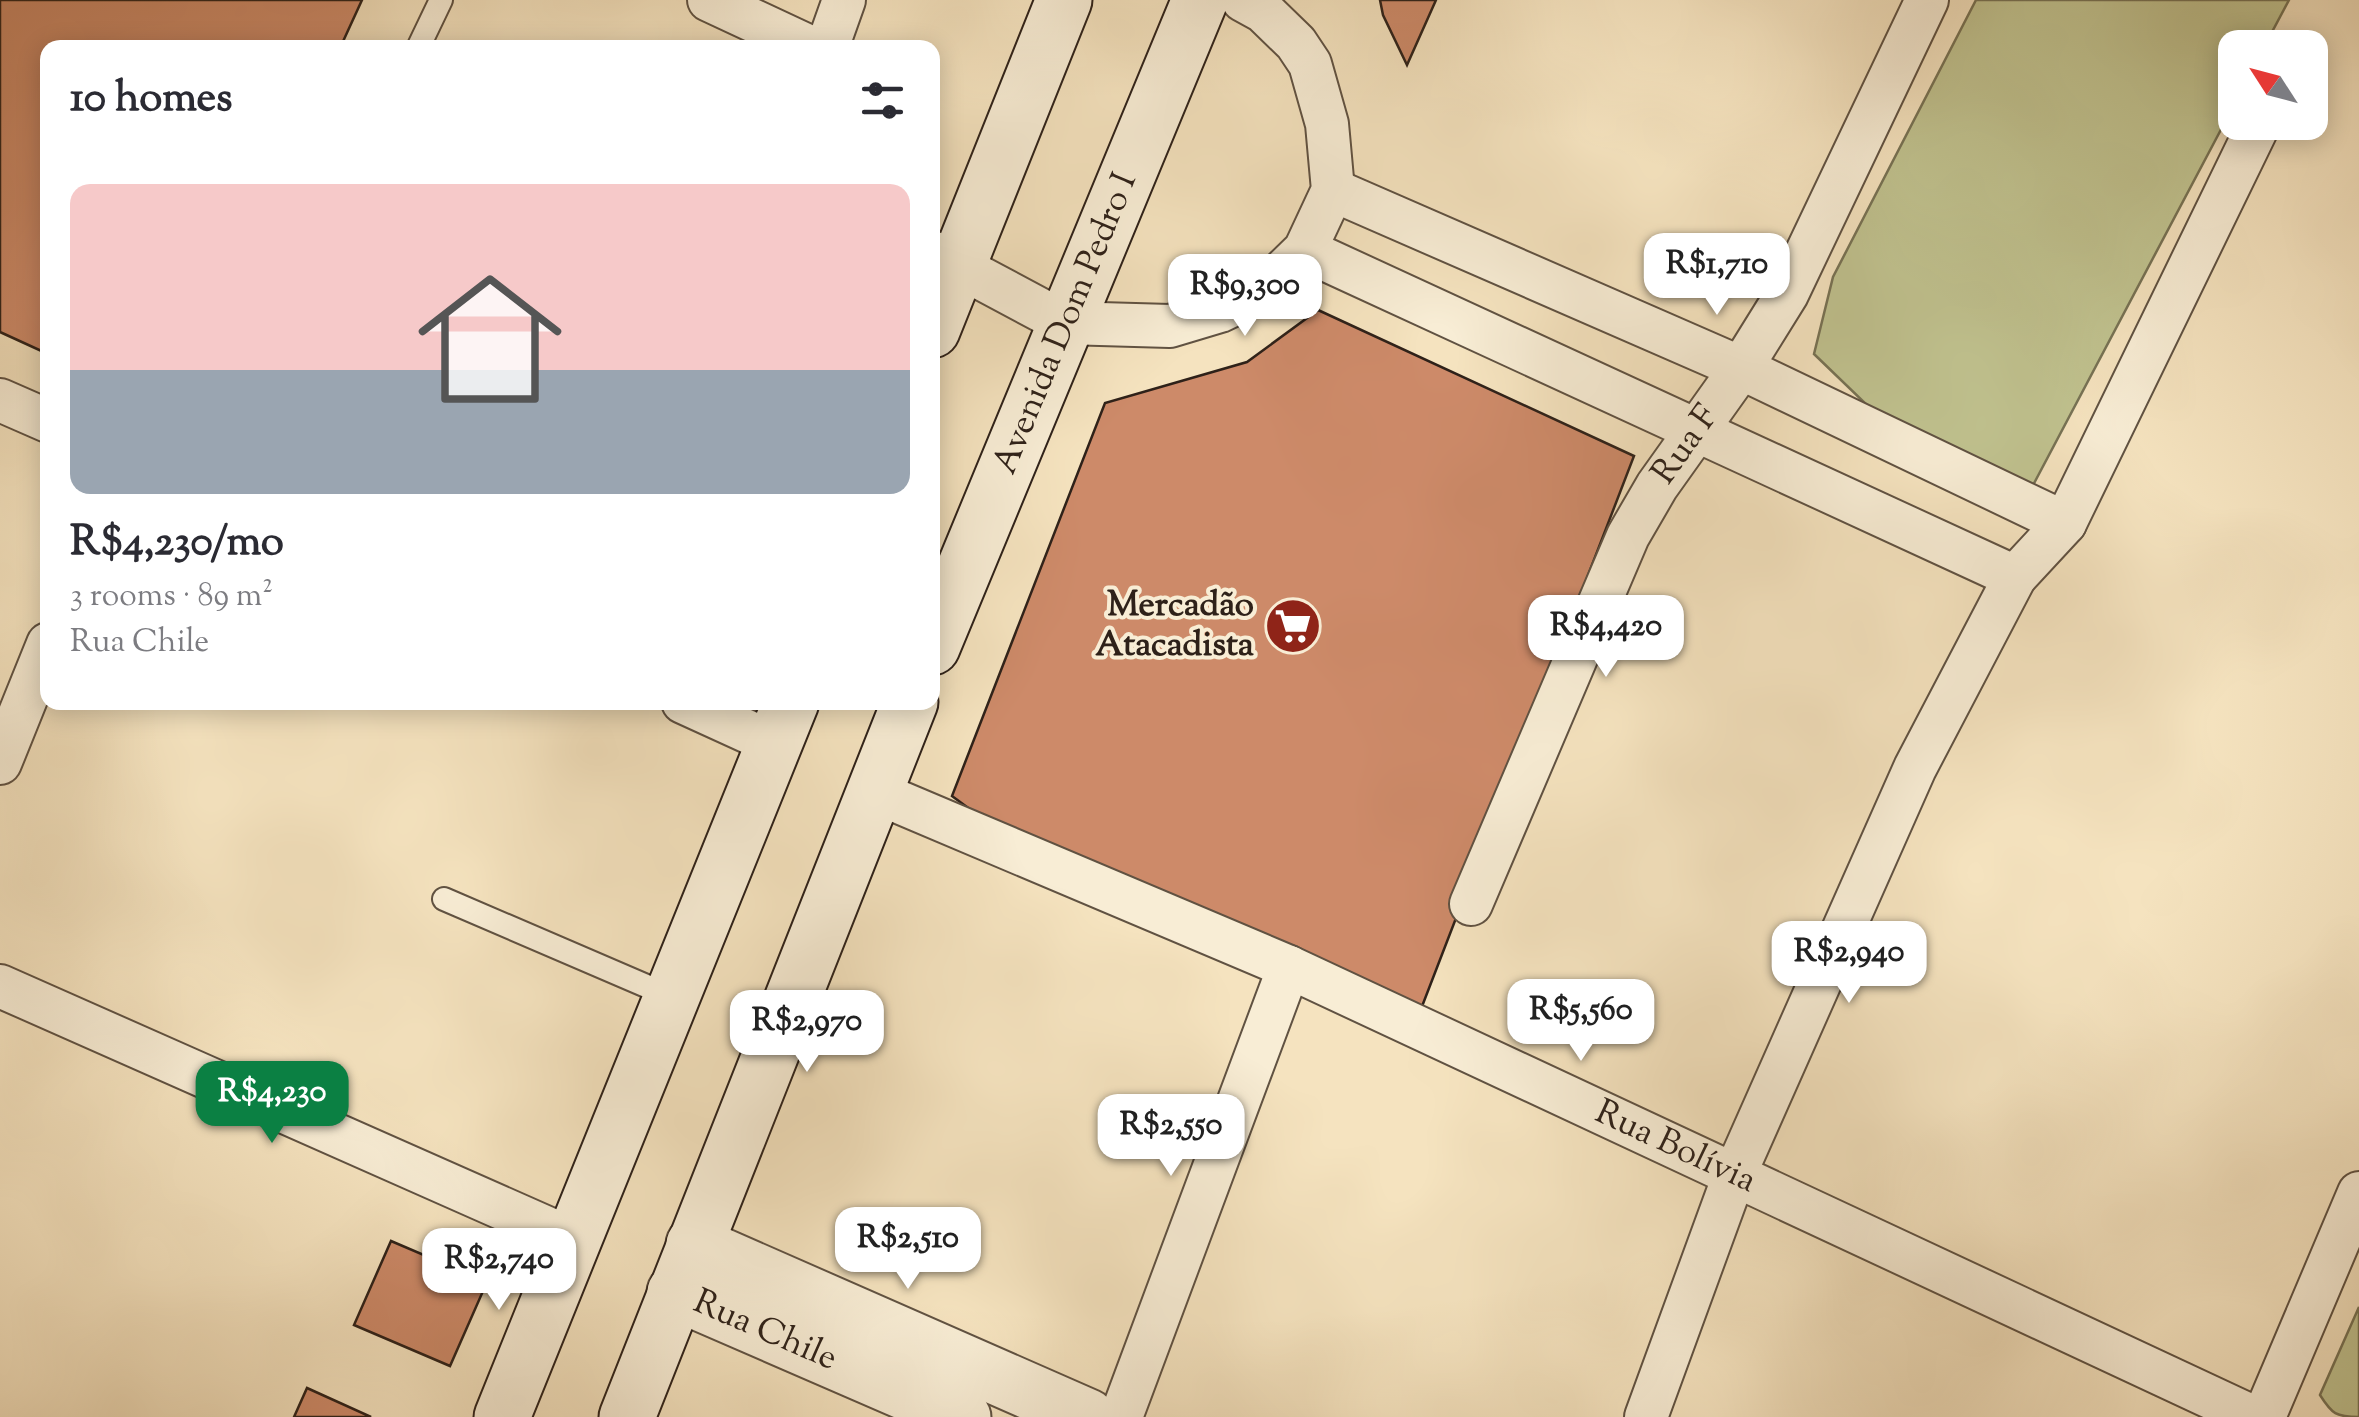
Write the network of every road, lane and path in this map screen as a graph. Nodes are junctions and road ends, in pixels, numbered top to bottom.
1 (440, 0) edge
2 (709, 0) edge
3 (844, 0) edge
4 (1064, 0) edge
5 (1200, 0) edge
6 (1243, 0) edge
7 (1927, 0) edge
8 (422, 40) edge
9 (795, 40) edge
10 (830, 40) edge
11 (2251, 140) edge
12 (1333, 190) junction
13 (1304, 250) junction
14 (945, 258) edge
15 (940, 286) edge
16 (1065, 323) junction
17 (1741, 368) junction
18 (0, 400) edge
19 (40, 418) edge
20 (1698, 431) junction
21 (2066, 522) junction
22 (2015, 577) junction
23 (940, 628) edge
24 (40, 664) edge
25 (721, 710) edge
26 (907, 710) edge
27 (783, 723) edge
28 (0, 763) edge
29 (873, 791) junction
30 (444, 899) dead end
31 (1471, 904) dead end
32 (1289, 967) junction
33 (0, 986) edge
34 (672, 997) junction
35 (1734, 1176) junction
36 (2359, 1193) edge
37 (574, 1240) junction
38 (684, 1268) junction
39 (502, 1417) edge
40 (626, 1417) edge
41 (963, 1417) edge
42 (1088, 1417) edge
43 (1121, 1417) edge
44 (1646, 1417) edge
45 (2253, 1417) edge
46 (2264, 1417) edge

1 - 8 lane
2 - 9 street
3 - 10 street
4 - 14 main road
5 - 16 main road, Avenida Dom Pedro I
6 - 12 street
7 - 17 street, Rua F
11 - 21 street
12 - 13 street
12 - 17 street
13 - 16 street
13 - 20 street
14 - 15 main road
14 - 16 street
16 - 23 main road, Avenida Dom Pedro I
17 - 20 street, Rua F
17 - 21 street
18 - 19 street
20 - 22 street
20 - 31 street, Rua F
21 - 22 street
22 - 35 street
24 - 28 street
25 - 27 street
26 - 29 main road
27 - 34 main road
29 - 32 street, Rua Bolívia
29 - 38 main road
30 - 34 lane
32 - 35 street, Rua Bolívia
32 - 43 street
33 - 37 street
34 - 37 main road
35 - 44 street
35 - 45 street, Rua Bolívia
36 - 46 street
37 - 39 main road
38 - 40 main road
38 - 41 main road, Rua Chile
38 - 42 main road, Rua Chile

